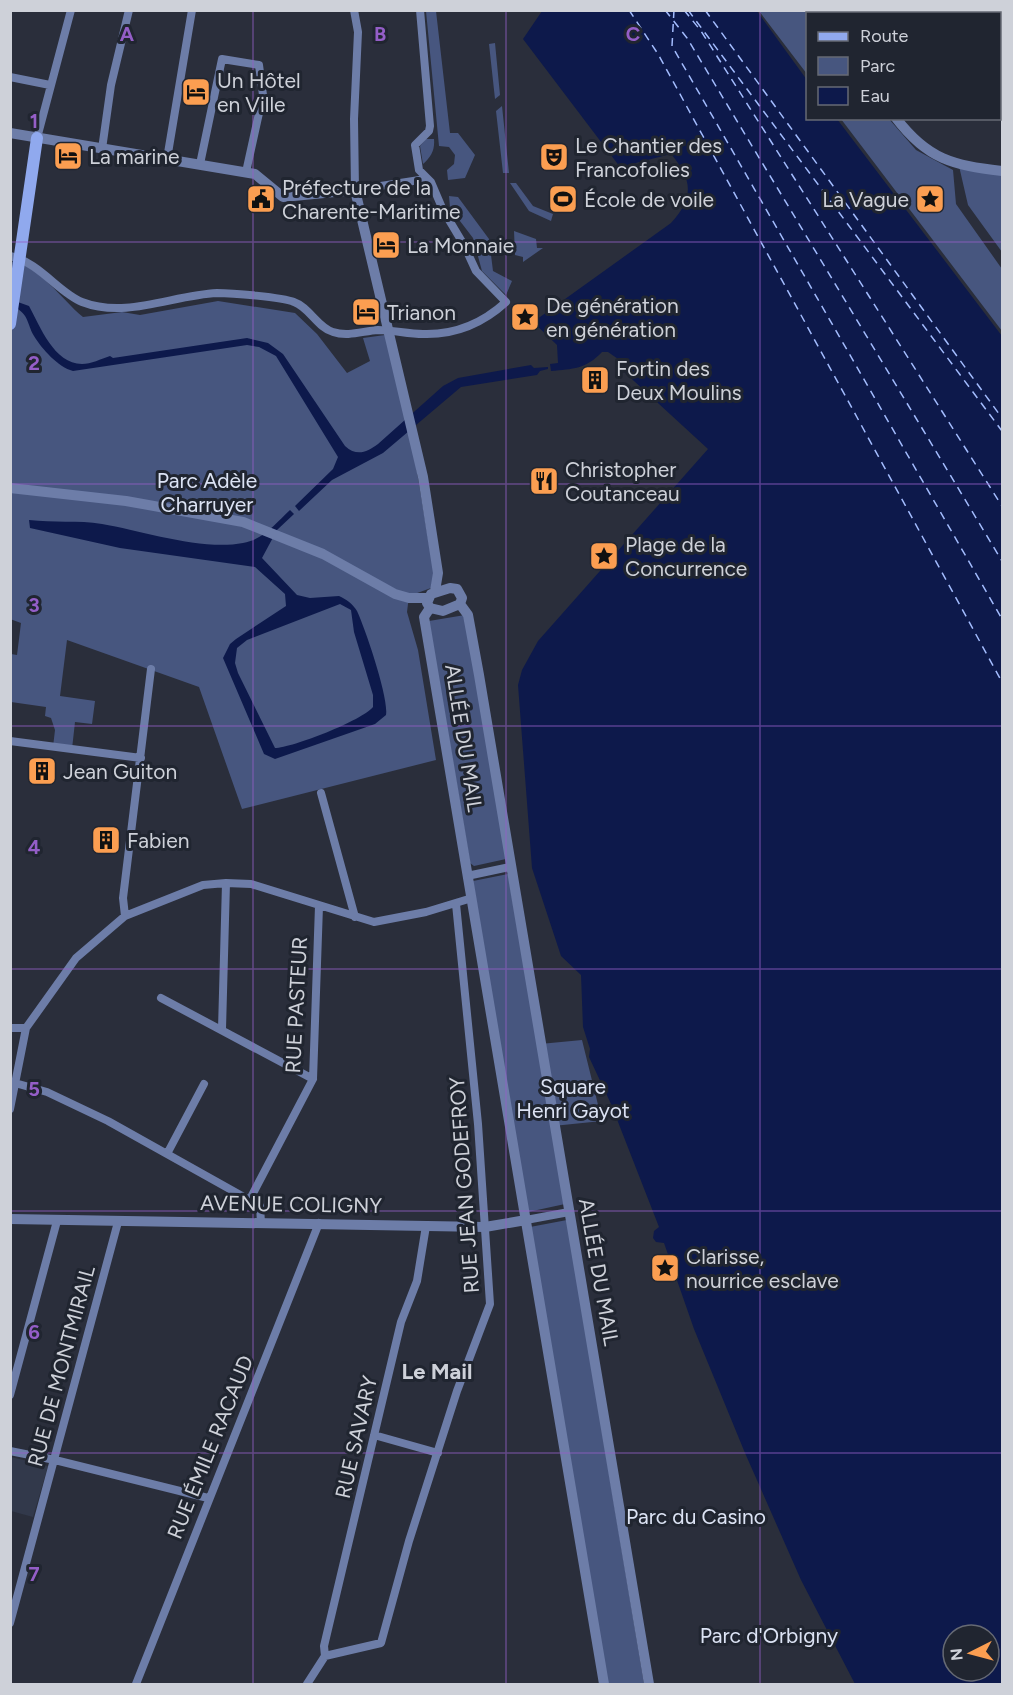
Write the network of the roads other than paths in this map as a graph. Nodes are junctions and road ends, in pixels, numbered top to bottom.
1 (71, 10) edge
2 (129, 10) edge
3 (192, 10) edge
4 (354, 10) edge
5 (420, 10) edge
6 (10, 77) edge
7 (50, 85) junction
8 (898, 120) edge
9 (10, 133) edge
10 (37, 138) junction
11 (102, 149) junction
12 (167, 159) junction
13 (200, 164) junction
14 (1002, 171) edge
15 (246, 172) junction
16 (426, 179) junction
17 (355, 190) junction
18 (15, 257) edge
19 (11, 323) edge
20 (388, 331) junction
21 (10, 488) edge
22 (431, 599) junction
23 (460, 604) junction
24 (151, 669) dead end
25 (10, 741) edge
26 (141, 758) junction
27 (321, 793) dead end
28 (510, 867) junction
29 (467, 876) junction
30 (226, 883) junction
31 (472, 898) junction
32 (456, 904) junction
33 (319, 906) junction
34 (124, 916) junction
35 (355, 917) junction
36 (161, 998) dead end
37 (10, 1028) edge
38 (26, 1028) junction
39 (222, 1029) junction
40 (313, 1079) junction
41 (15, 1083) junction
42 (204, 1084) dead end
43 (10, 1109) edge
44 (168, 1152) junction
45 (250, 1199) junction
46 (569, 1212) junction
47 (10, 1219) edge
48 (526, 1220) junction
49 (57, 1221) junction
50 (118, 1222) junction
51 (261, 1222) junction
52 (318, 1223) junction
53 (426, 1226) junction
54 (485, 1227) junction
55 (10, 1395) edge
56 (374, 1435) junction
57 (10, 1451) edge
58 (438, 1453) junction
59 (55, 1460) junction
60 (208, 1498) junction
61 (10, 1623) edge
62 (325, 1656) junction
63 (136, 1684) edge
64 (307, 1684) edge
65 (604, 1684) edge
66 (649, 1684) edge

1 - 7 street
2 - 11 street
3 - 12 street
4 - 17 street
5 - 16 street
6 - 7 street
7 - 10 street
8 - 14 street
9 - 10 street
10 - 11 street
10 - 18 main road
11 - 12 street
12 - 13 street
13 - 15 street
13 - 15 street
15 - 17 street
16 - 17 street
16 - 20 street
17 - 20 street, ALLÉE DU MAIL
18 - 19 main road
18 - 20 street
20 - 22 street, ALLÉE DU MAIL
21 - 22 street
22 - 23 street
22 - 23 street
22 - 29 street, ALLÉE DU MAIL
23 - 28 street, ALLÉE DU MAIL
24 - 26 street
25 - 26 street
26 - 34 street
27 - 35 street
28 - 29 street
28 - 46 street, ALLÉE DU MAIL
29 - 31 street, ALLÉE DU MAIL
30 - 33 street
30 - 34 street
30 - 39 street
31 - 32 street
31 - 48 street, ALLÉE DU MAIL
32 - 35 street
32 - 54 street, RUE JEAN GODEFROY
33 - 35 street
33 - 40 street, RUE PASTEUR
34 - 38 street
36 - 39 street
37 - 38 street
38 - 41 street
39 - 40 street
40 - 45 street, RUE PASTEUR
41 - 43 street
41 - 44 street
42 - 44 street
44 - 45 street
45 - 51 street
46 - 48 street, AVENUE COLIGNY
46 - 66 street, ALLÉE DU MAIL
47 - 49 street, AVENUE COLIGNY
48 - 54 street, AVENUE COLIGNY
48 - 65 street, ALLÉE DU MAIL
49 - 50 street, AVENUE COLIGNY
49 - 55 street
50 - 51 street, AVENUE COLIGNY
50 - 59 street, RUE DE MONTMIRAIL
51 - 52 street, AVENUE COLIGNY
52 - 53 street, AVENUE COLIGNY
52 - 60 street, RUE ÉMILE RACAUD
53 - 54 street, AVENUE COLIGNY
53 - 56 street, RUE SAVARY
54 - 58 street, RUE JEAN GODEFROY
56 - 58 street
56 - 62 street, RUE SAVARY
57 - 59 street
58 - 62 street, RUE JEAN GODEFROY
59 - 60 street
59 - 61 street, RUE DE MONTMIRAIL
60 - 63 street, RUE ÉMILE RACAUD
62 - 64 street

